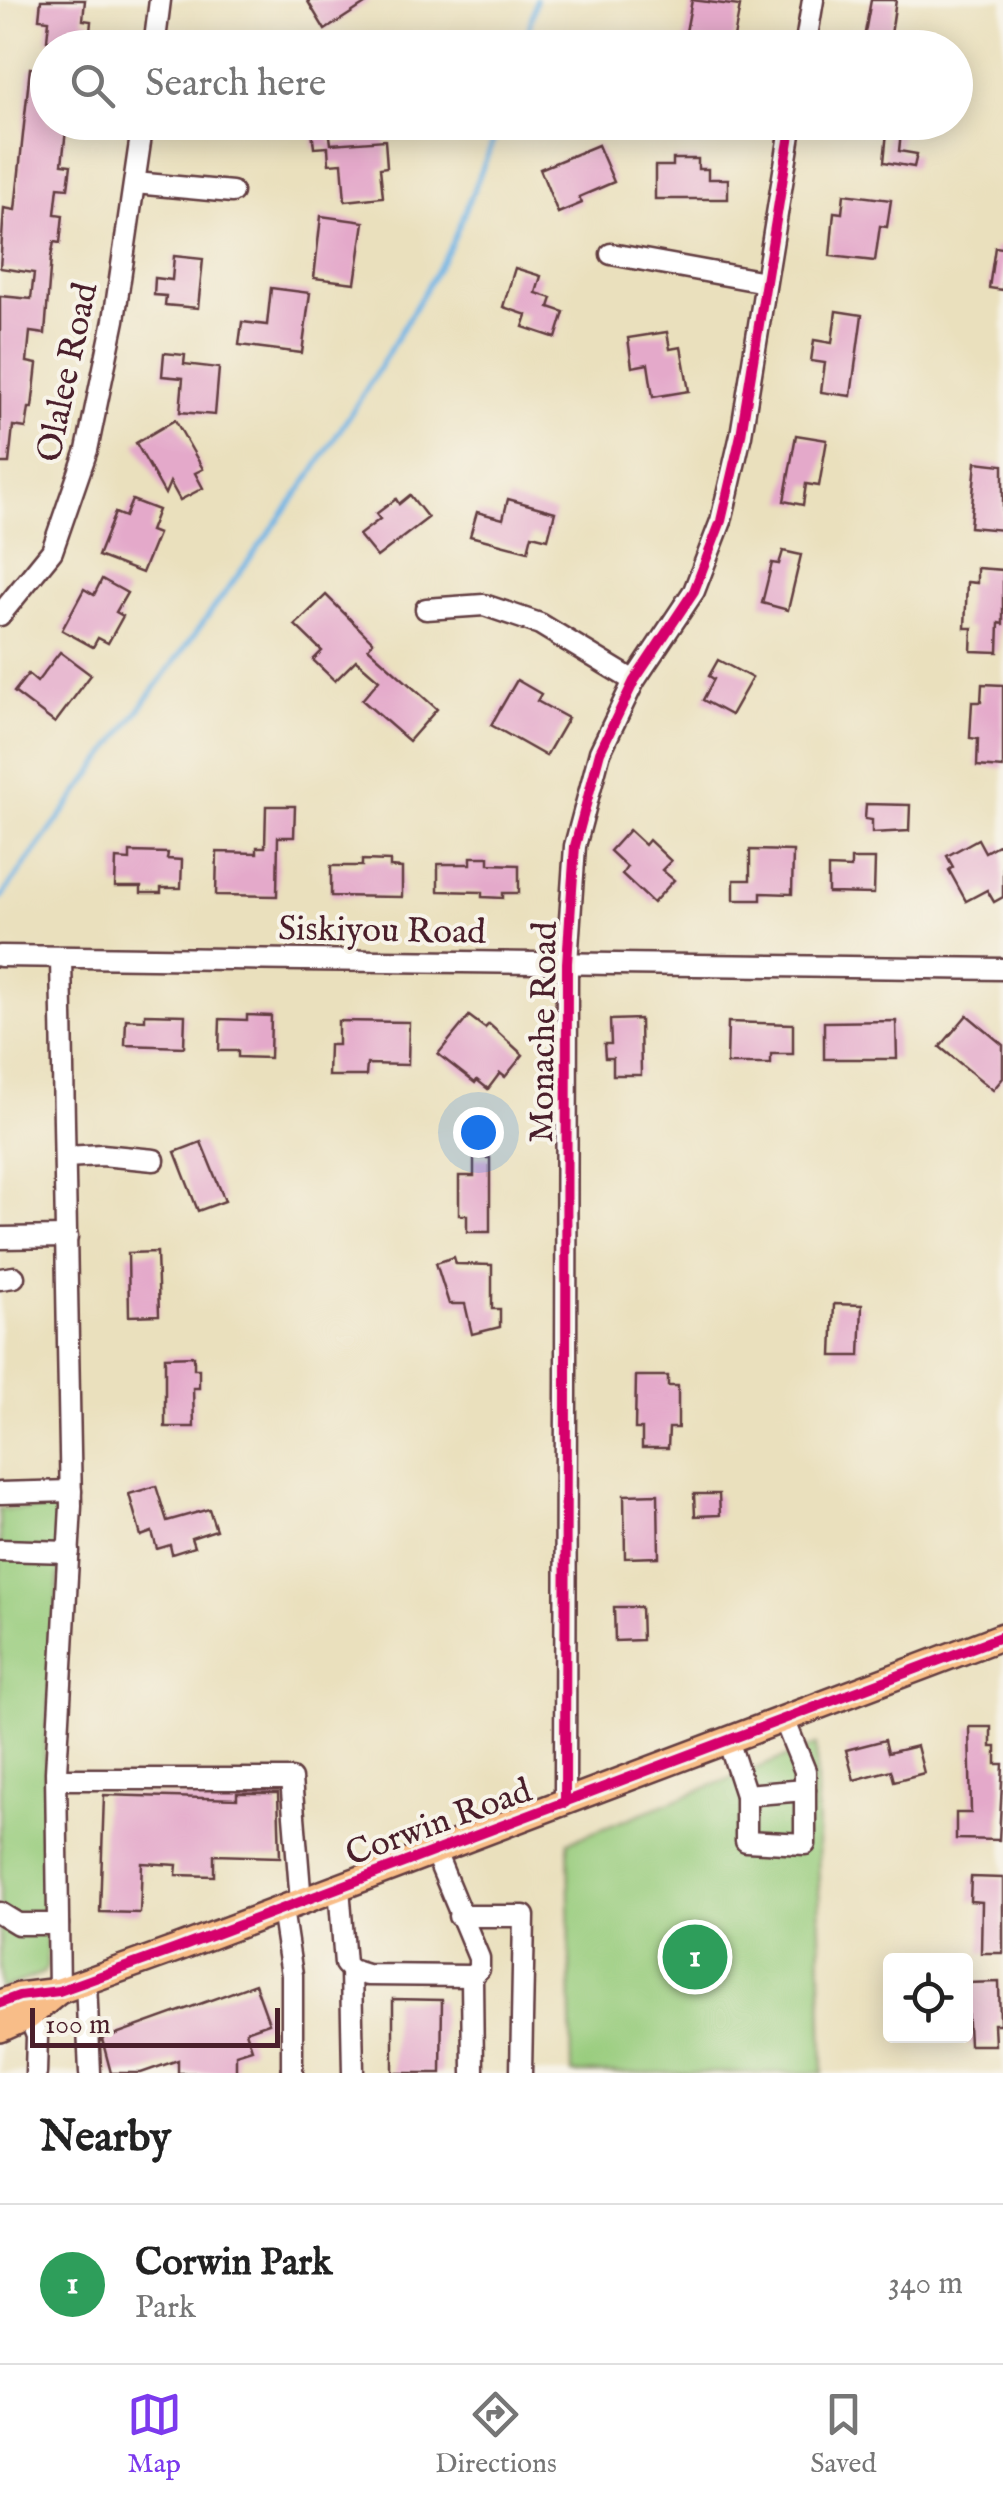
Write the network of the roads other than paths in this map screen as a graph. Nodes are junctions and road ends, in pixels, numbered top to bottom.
1 (160, 0) edge
2 (813, 0) edge
3 (156, 30) edge
4 (808, 30) edge
5 (141, 140) edge
6 (789, 140) edge
7 (135, 183) junction
8 (232, 192) dead end
9 (611, 254) dead end
10 (765, 282) junction
11 (426, 609) dead end
12 (0, 615) edge
13 (634, 680) junction
14 (0, 956) edge
15 (61, 958) junction
16 (568, 964) junction
17 (1003, 969) edge
18 (65, 1158) junction
19 (154, 1160) dead end
20 (67, 1237) junction
21 (0, 1238) edge
22 (71, 1490) junction
23 (0, 1493) edge
24 (0, 1550) edge
25 (69, 1552) junction
26 (1003, 1636) edge
27 (784, 1719) junction
28 (728, 1740) junction
29 (57, 1779) junction
30 (805, 1790) junction
31 (746, 1795) junction
32 (565, 1803) junction
33 (435, 1852) junction
34 (339, 1887) junction
35 (292, 1905) junction
36 (0, 1913) edge
37 (459, 1916) junction
38 (58, 1924) junction
39 (351, 1970) junction
40 (472, 1976) junction
41 (86, 1981) junction
42 (59, 1991) junction
43 (0, 2002) edge
44 (29, 2016) junction
45 (0, 2029) edge
46 (36, 2073) edge
47 (90, 2073) edge
48 (292, 2073) edge
49 (353, 2073) edge
50 (472, 2073) edge
51 (521, 2073) edge

1 - 3 street
2 - 4 street
5 - 7 street, Olalee Road
6 - 10 street, Monache Road
7 - 8 street
7 - 12 street, Olalee Road
9 - 10 street
10 - 13 street, Monache Road
11 - 13 street
13 - 16 street, Monache Road
14 - 15 street, Siskiyou Road
15 - 16 street, Siskiyou Road
15 - 18 street
16 - 17 street, Siskiyou Road
16 - 32 street, Monache Road
18 - 19 street
18 - 20 street
20 - 21 street
20 - 22 street
22 - 23 street
22 - 25 street
24 - 25 street
25 - 29 street
26 - 27 main road, Corwin Road
27 - 28 main road, Corwin Road
27 - 30 street
28 - 31 street
28 - 32 main road, Corwin Road
29 - 35 street
29 - 38 street
30 - 31 street
30 - 31 street
32 - 33 main road, Corwin Road
33 - 34 main road, Corwin Road
33 - 37 street
34 - 35 main road, Corwin Road
34 - 39 street
35 - 41 main road, Corwin Road
35 - 48 street
36 - 38 street
37 - 40 street
37 - 51 street
38 - 42 street
39 - 40 street
39 - 49 street
40 - 50 street
41 - 42 main road, Corwin Road
41 - 47 street
42 - 43 main road, Corwin Road
42 - 44 main road, Corwin Road
44 - 45 main road, Corwin Road
44 - 46 street

